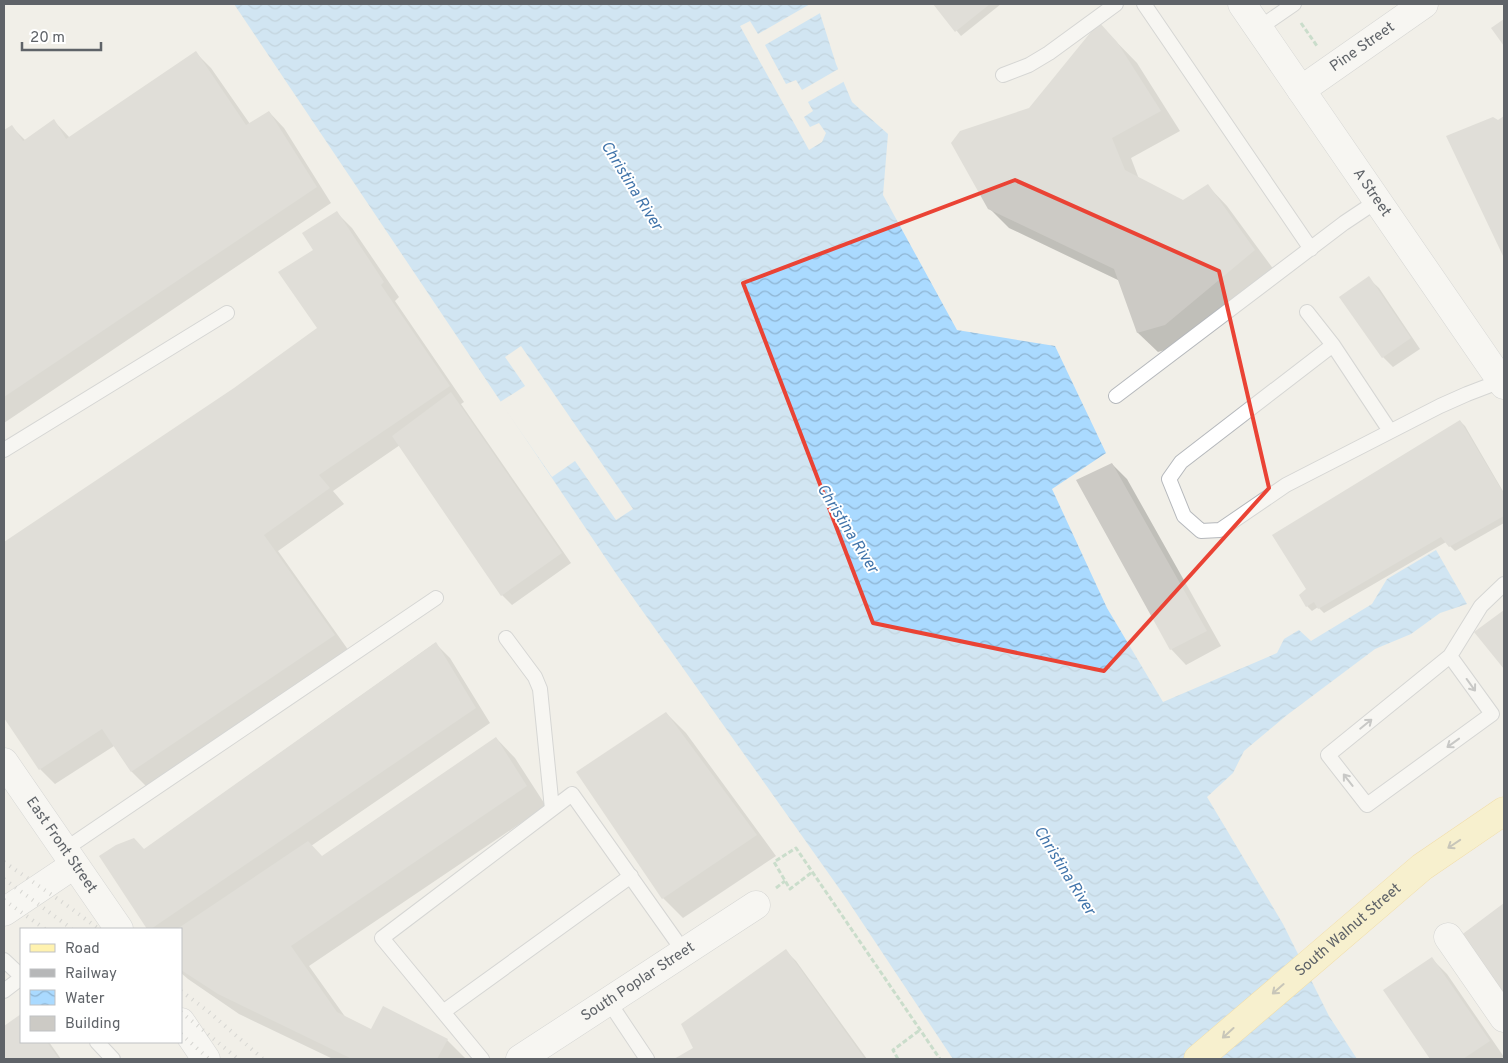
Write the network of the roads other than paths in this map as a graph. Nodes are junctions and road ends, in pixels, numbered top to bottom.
1 (1116, 4) edge
2 (1144, 4) edge
3 (1242, 4) edge
4 (1294, 4) edge
5 (1424, 4) edge
6 (1259, 28) junction
7 (1003, 75) dead end
8 (1301, 90) junction
9 (1376, 201) junction
10 (1311, 249) junction
11 (1307, 312) dead end
12 (227, 313) dead end
13 (1333, 345) junction
14 (1503, 385) edge
15 (1116, 396) dead end
16 (1390, 431) junction
17 (4, 450) edge
18 (1504, 584) edge
19 (436, 598) dead end
20 (506, 638) dead end
21 (1450, 656) junction
22 (4, 762) edge
23 (552, 809) junction
24 (1495, 816) edge
25 (69, 857) junction
26 (631, 876) junction
27 (756, 904) dead end
28 (4, 912) edge
29 (118, 928) edge
30 (1448, 937) dead end
31 (684, 952) junction
32 (4, 960) edge
33 (20, 976) edge
34 (20, 978) edge
35 (4, 991) edge
36 (608, 1002) junction
37 (443, 1012) junction
38 (1504, 1018) edge
39 (182, 1023) edge
40 (98, 1043) edge
41 (113, 1059) edge
42 (206, 1059) edge
43 (482, 1059) edge
44 (520, 1059) edge
45 (647, 1059) edge
46 (1198, 1059) edge

1 - 7 lane
2 - 10 lane
3 - 6 street, A Street
4 - 6 lane
5 - 8 street, Pine Street
6 - 8 street, A Street
8 - 9 street, A Street
9 - 10 lane
9 - 14 street, A Street
10 - 15 lane
11 - 13 lane
12 - 17 lane
13 - 16 lane
13 - 16 lane
14 - 16 lane
18 - 21 lane
19 - 25 lane
20 - 23 lane
21 -> 21 lane
22 - 25 street, East Front Street
23 - 26 lane
23 - 37 lane
24 -> 46 main road, South Walnut Street
25 - 28 street
25 - 29 street, East Front Street
26 - 31 lane
26 - 37 lane
27 - 31 street, South Poplar Street
30 - 38 street
31 - 36 street, South Poplar Street
32 - 33 lane
34 - 35 lane
36 - 44 street, South Poplar Street
36 - 45 lane
37 - 43 lane
39 - 42 street
40 - 41 lane

